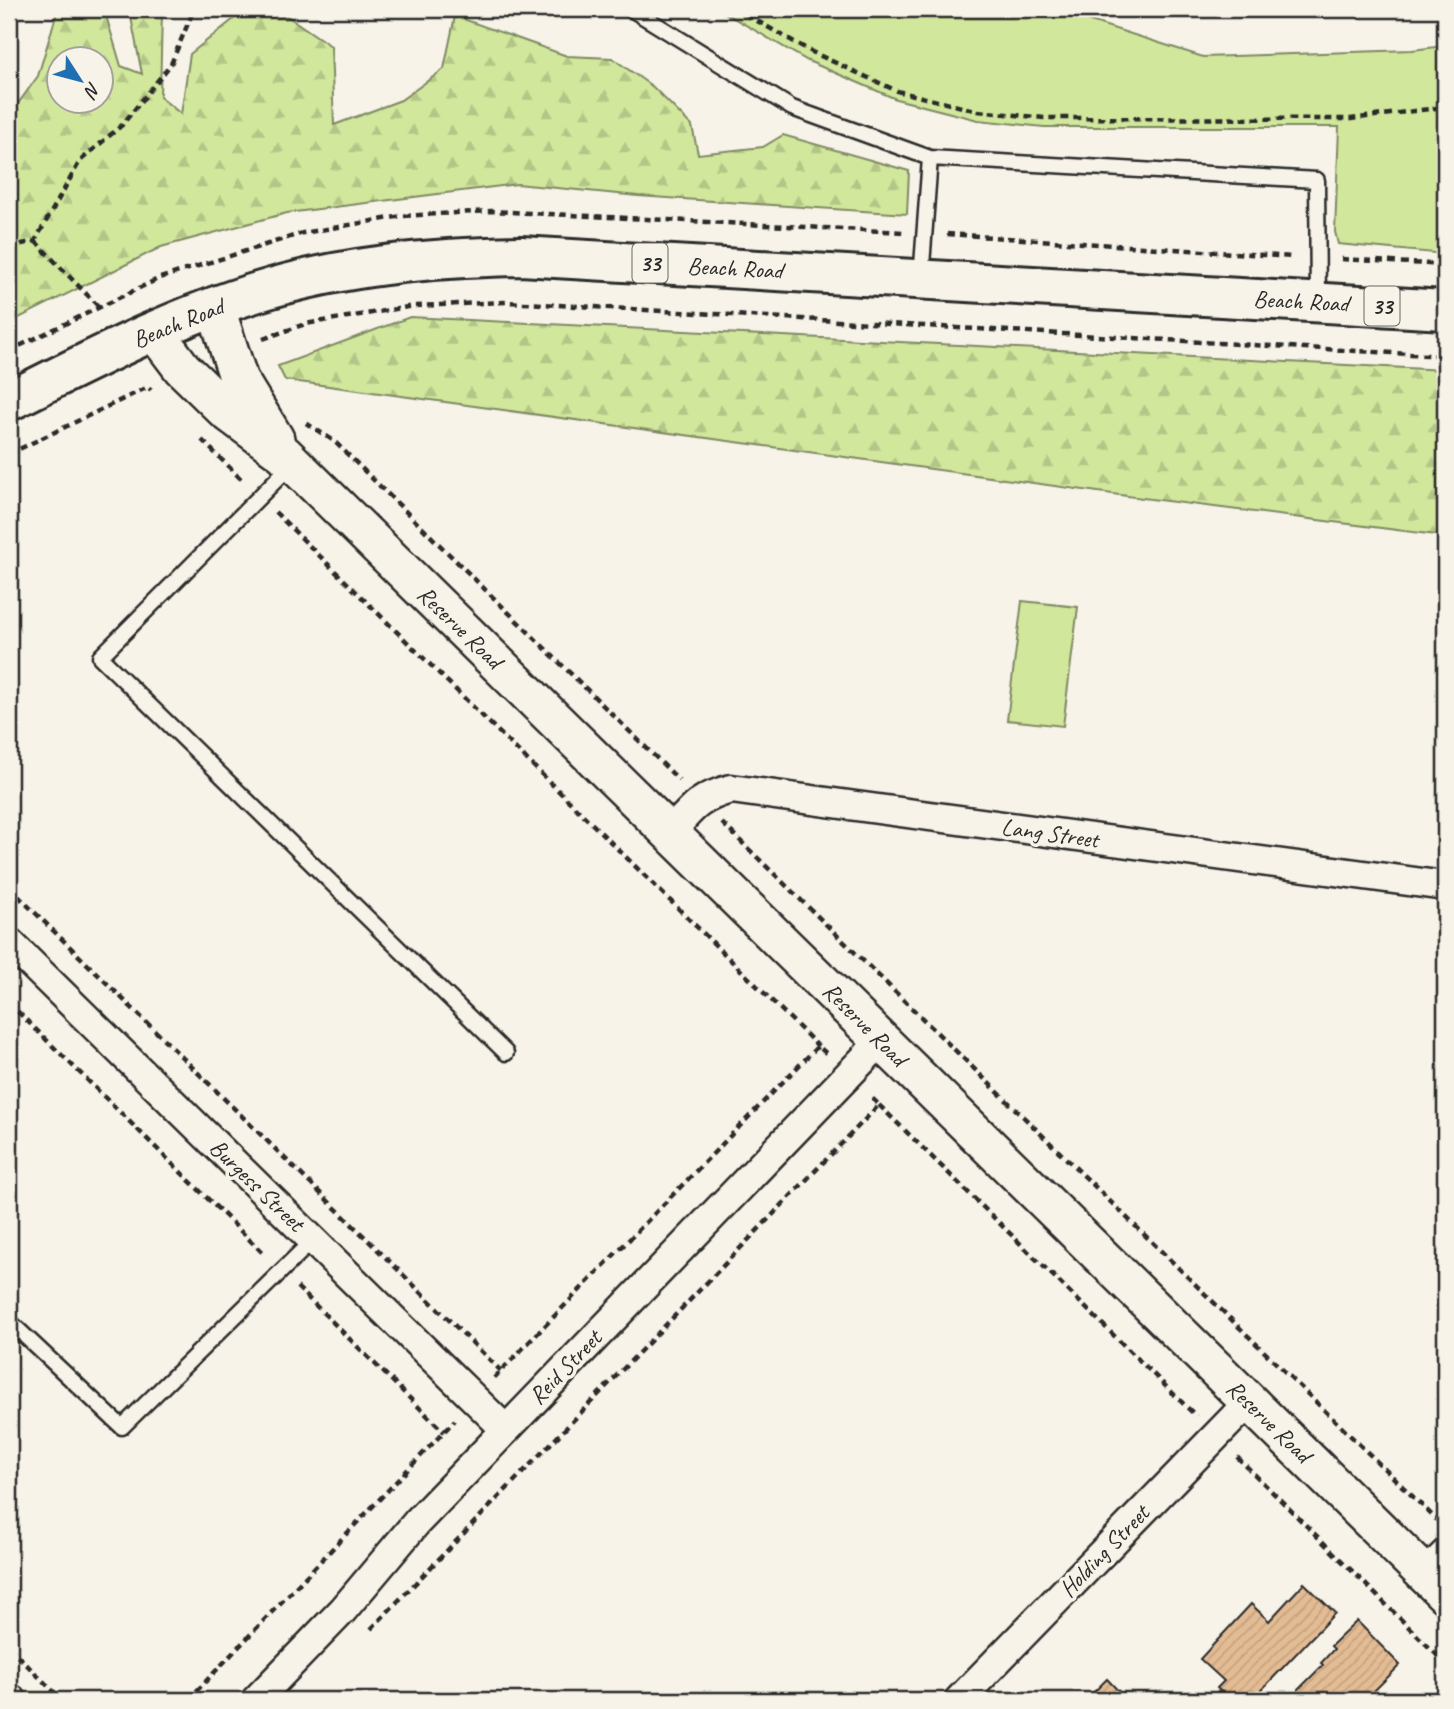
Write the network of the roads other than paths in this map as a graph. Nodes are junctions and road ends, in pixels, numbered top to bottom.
1 (631, 9) edge
2 (930, 158) junction
3 (922, 279) junction
4 (1318, 302) junction
5 (215, 306) junction
6 (1445, 310) edge
7 (154, 331) junction
8 (9, 401) edge
9 (289, 459) junction
10 (670, 833) junction
11 (1445, 886) edge
12 (9, 942) edge
13 (881, 1041) junction
14 (506, 1052) dead end
15 (313, 1240) junction
16 (9, 1321) edge
17 (1249, 1402) junction
18 (505, 1429) junction
19 (1439, 1574) edge
20 (256, 1700) edge
21 (959, 1700) edge

1 - 2 lane
2 - 3 lane
2 - 4 lane
3 - 4 main road, Beach Road / 33
3 - 5 main road, Beach Road / 33
4 - 6 main road, Beach Road / 33
5 - 7 main road, Beach Road / 33
5 - 9 street, Reserve Road
7 - 8 main road, Beach Road / 33
7 - 9 street, Reserve Road
9 - 10 street, Reserve Road
9 - 14 lane
10 - 11 street, Lang Street
10 - 13 street, Reserve Road
12 - 15 street, Burgess Street
13 - 17 street, Reserve Road
13 - 18 street, Reid Street
15 - 16 lane
15 - 18 street, Burgess Street
17 - 19 street, Reserve Road
17 - 21 street, Holding Street
18 - 20 street, Reid Street

